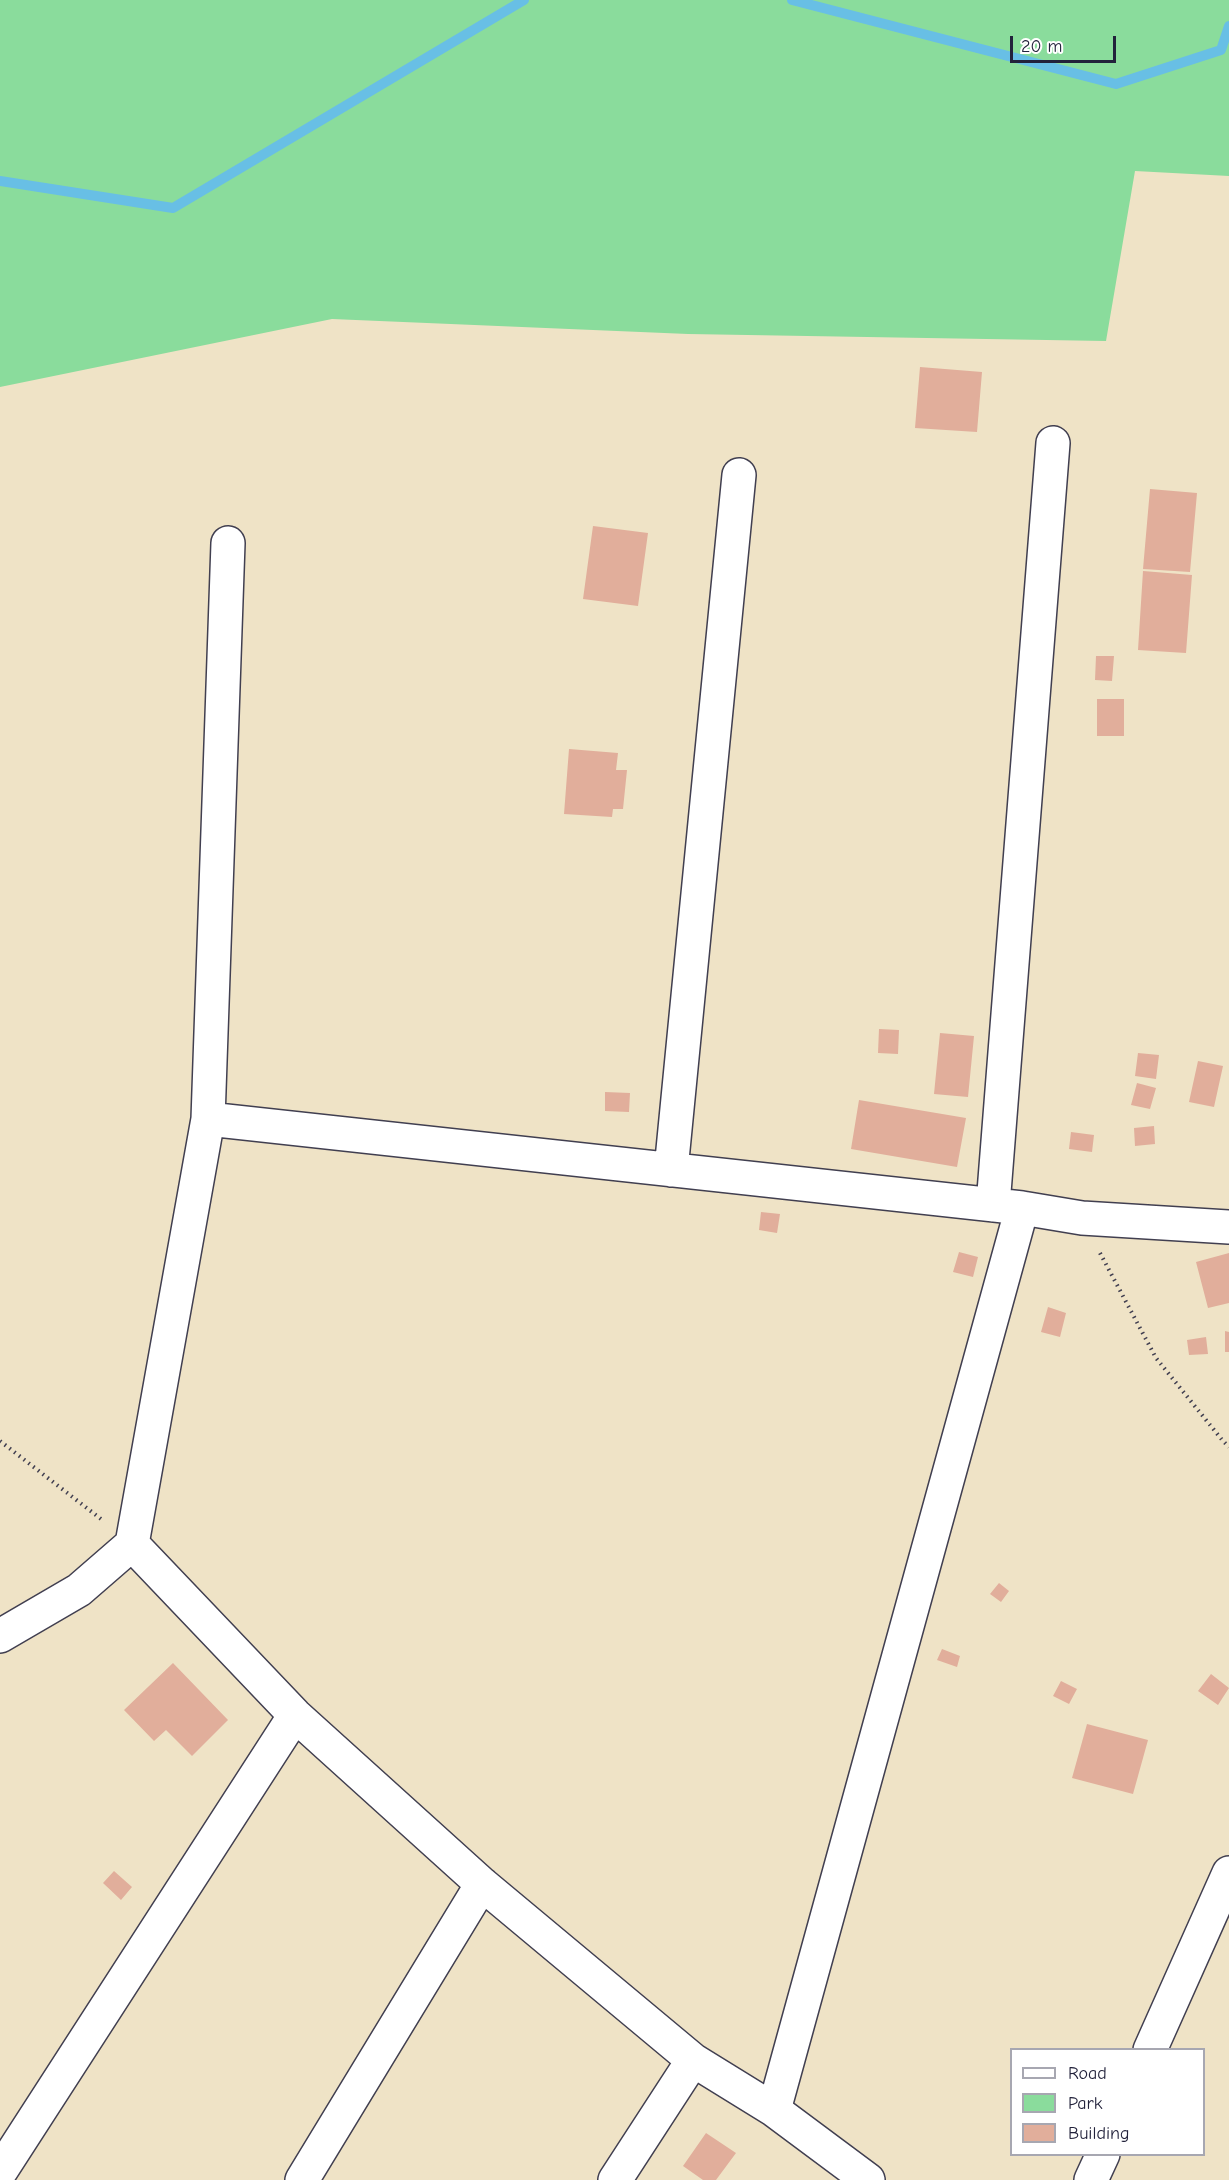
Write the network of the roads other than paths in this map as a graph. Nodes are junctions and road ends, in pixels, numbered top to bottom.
1 (1053, 442) dead end
2 (739, 476) dead end
3 (228, 543) dead end
4 (208, 1119) junction
5 (671, 1170) junction
6 (1007, 1207) junction
7 (1229, 1227) edge
8 (132, 1544) junction
9 (0, 1636) edge
10 (295, 1715) junction
11 (1229, 1873) edge
12 (482, 1884) junction
13 (1150, 2048) edge
14 (693, 2060) junction
15 (774, 2110) junction
16 (1102, 2156) edge
17 (0, 2172) edge
18 (302, 2180) edge
19 (615, 2180) edge
20 (868, 2180) edge
21 (1091, 2180) edge

1 - 6 street
2 - 5 street
3 - 4 street
4 - 5 street
4 - 8 street
5 - 6 street
6 - 7 street
6 - 15 street
8 - 9 street
8 - 10 street
10 - 12 street
10 - 17 street
11 - 13 street
12 - 14 street
12 - 18 street
14 - 15 street
14 - 19 street
15 - 20 street
16 - 21 street

